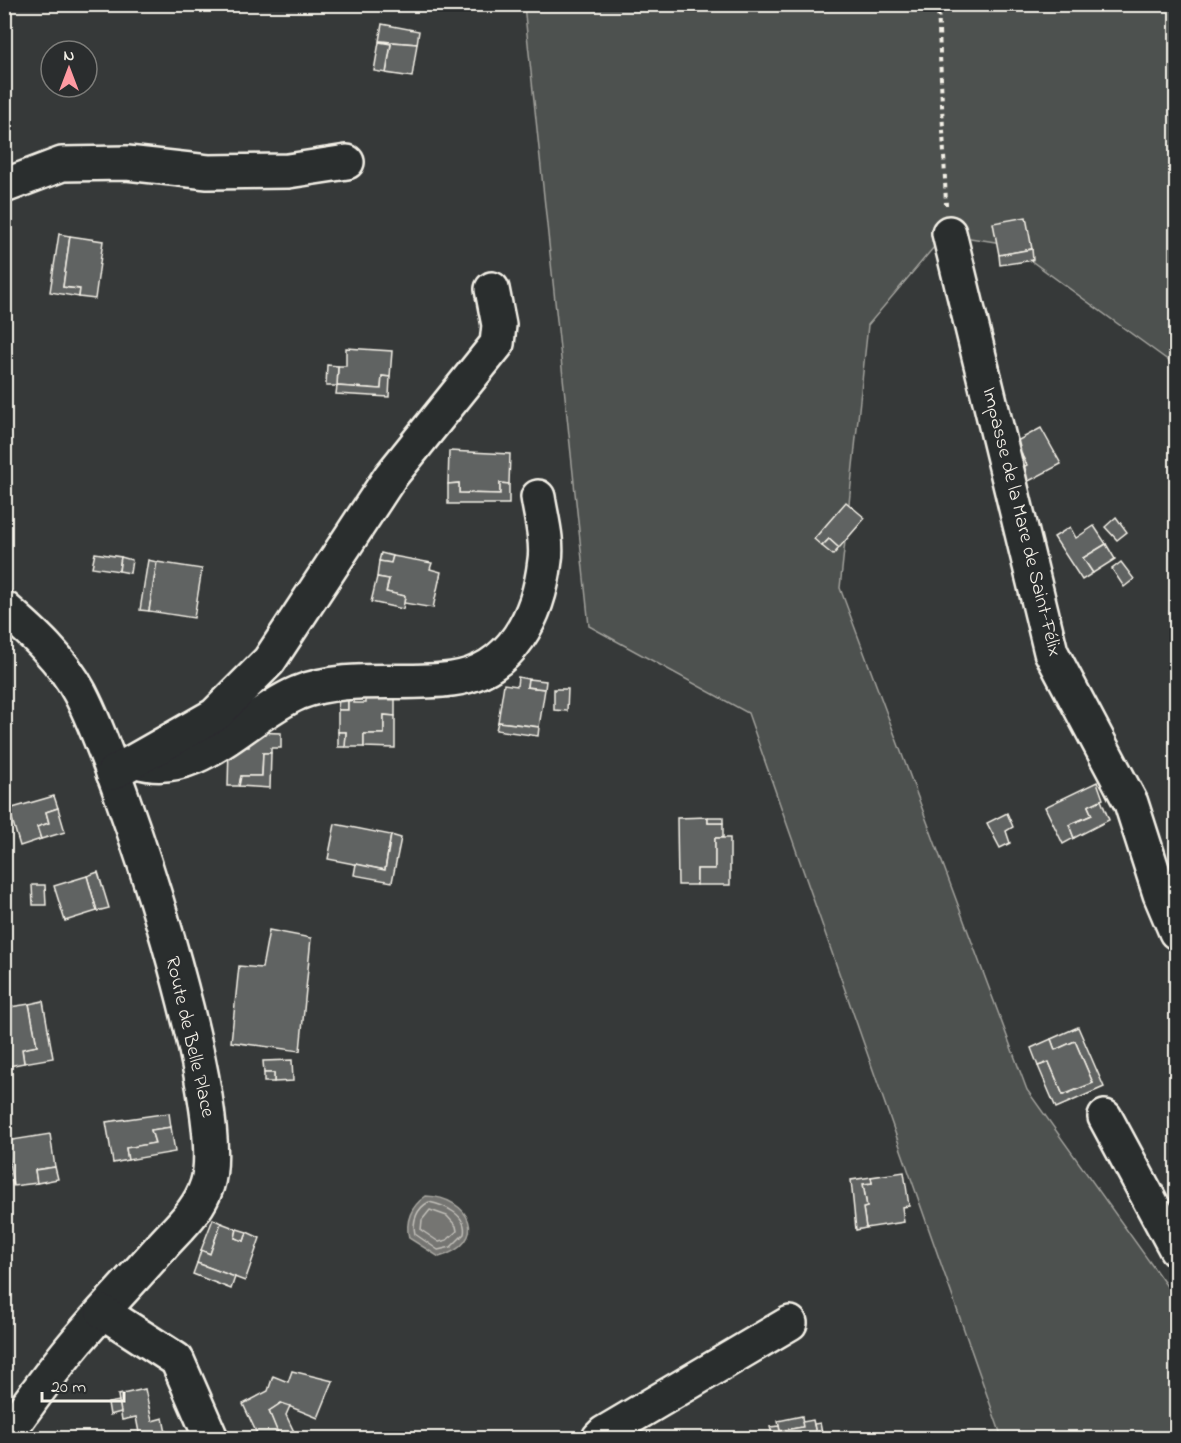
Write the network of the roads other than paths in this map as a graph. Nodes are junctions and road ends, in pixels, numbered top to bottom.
1 (347, 162) dead end
2 (4, 186) edge
3 (949, 233) road end
4 (492, 289) dead end
5 (538, 497) dead end
6 (4, 608) edge
7 (125, 767) junction
8 (1176, 932) edge
9 (1105, 1117) dead end
10 (1176, 1249) edge
11 (104, 1312) junction
12 (790, 1323) dead end
13 (4, 1438) edge
14 (211, 1438) edge
15 (600, 1438) edge

1 - 2 street
3 - 8 street, Impasse de la Mare de Saint-Félix
4 - 7 street
5 - 7 street
6 - 7 street, Route de Belle Place
7 - 11 street, Route de Belle Place
9 - 10 street
11 - 13 street, Route de Belle Place
11 - 14 street
12 - 15 street

